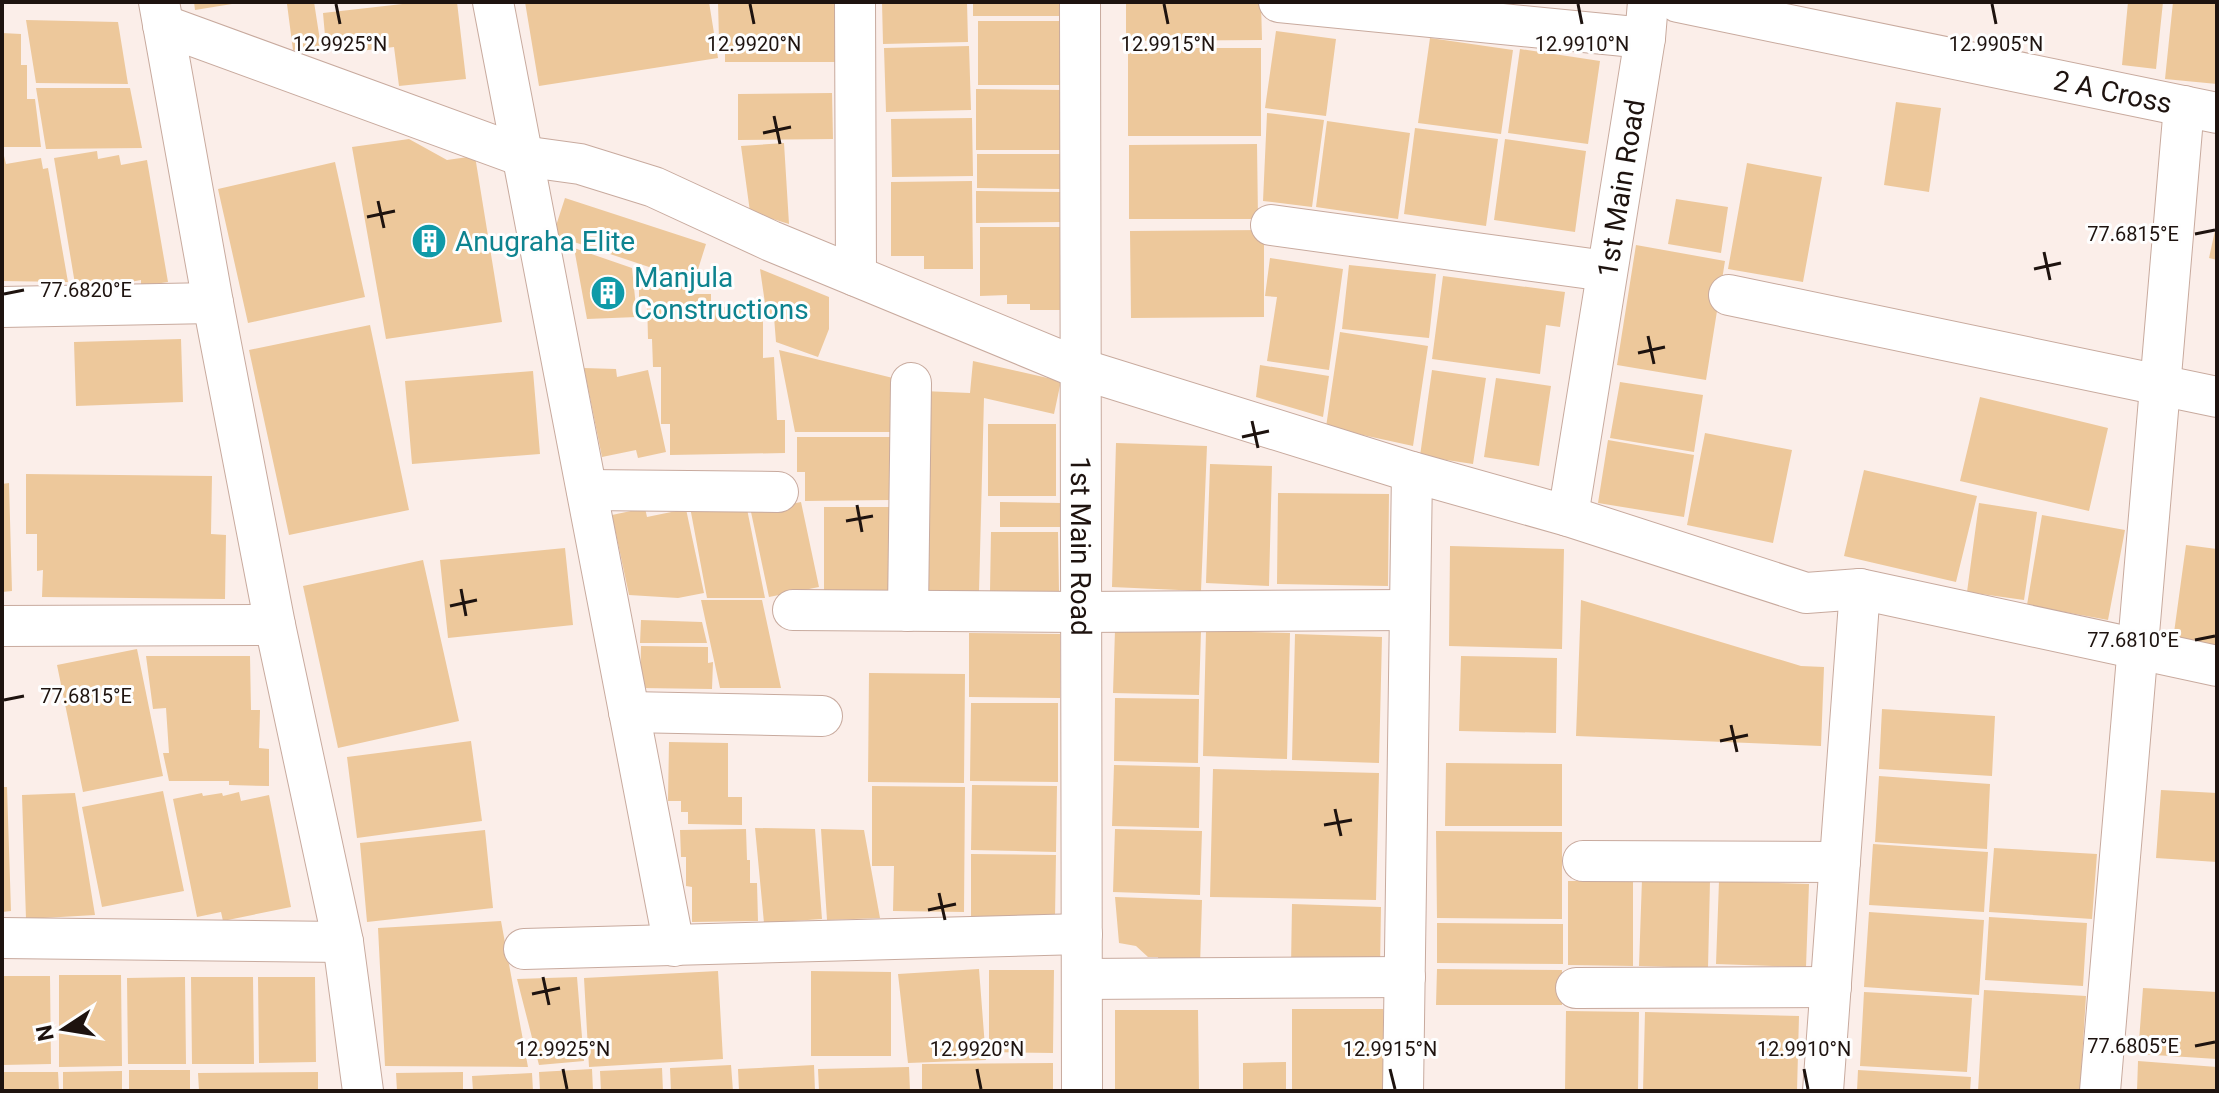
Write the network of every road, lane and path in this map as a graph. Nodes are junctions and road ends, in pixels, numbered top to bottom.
1 (493, 2) edge
2 (855, 2) edge
3 (1080, 2) edge
4 (1279, 2) edge
5 (1678, 2) edge
6 (161, 14) edge
7 (1646, 20) edge
8 (2200, 110) edge
9 (522, 156) junction
10 (1271, 225) dead end
11 (1606, 271) junction
12 (856, 276) junction
13 (1729, 295) dead end
14 (213, 303) junction
15 (2, 307) edge
16 (1081, 369) junction
17 (911, 383) dead end
18 (2160, 385) junction
19 (2217, 397) edge
20 (1412, 472) junction
21 (587, 490) junction
22 (778, 492) dead end
23 (1568, 516) junction
24 (1860, 589) junction
25 (793, 610) dead end
26 (1409, 610) junction
27 (908, 611) junction
28 (1081, 612) junction
29 (275, 625) junction
30 (2, 626) edge
31 (2137, 650) junction
32 (2217, 666) edge
33 (629, 712) junction
34 (822, 716) dead end
35 (1583, 861) dead end
36 (1840, 862) junction
37 (1082, 934) junction
38 (2, 938) edge
39 (343, 942) junction
40 (674, 946) junction
41 (524, 949) dead end
42 (1405, 977) junction
43 (1082, 979) junction
44 (1831, 987) junction
45 (1576, 988) dead end
46 (363, 1091) edge
47 (1082, 1091) edge
48 (1403, 1091) edge
49 (1823, 1091) edge
50 (2100, 1091) edge

1 - 9 street
2 - 12 street
3 - 16 street, 1st Main Road
4 - 7 street
5 - 8 street, 2 A Cross
6 - 9 street
6 - 14 street
7 - 11 street, 1st Main Road
8 - 18 street
9 - 12 street
9 - 21 street
10 - 11 street
11 - 23 street, 1st Main Road
12 - 16 street
13 - 18 street
14 - 15 street
14 - 29 street
16 - 20 street
16 - 28 street, 1st Main Road
17 - 27 street
18 - 19 street
18 - 31 street
20 - 23 street
20 - 26 street
21 - 22 street
21 - 33 street
23 - 24 street
24 - 31 street
24 - 36 street
25 - 27 street
26 - 28 street
26 - 42 street
27 - 28 street
28 - 37 street, 1st Main Road
29 - 30 street
29 - 39 street
31 - 32 street
31 - 50 street
33 - 34 street
33 - 40 street
35 - 36 street
36 - 44 street
37 - 40 street
37 - 43 street, 1st Main Road
38 - 39 street
39 - 46 street
40 - 41 street
42 - 43 street
42 - 48 street
43 - 47 street, 1st Main Road
44 - 45 street
44 - 49 street

